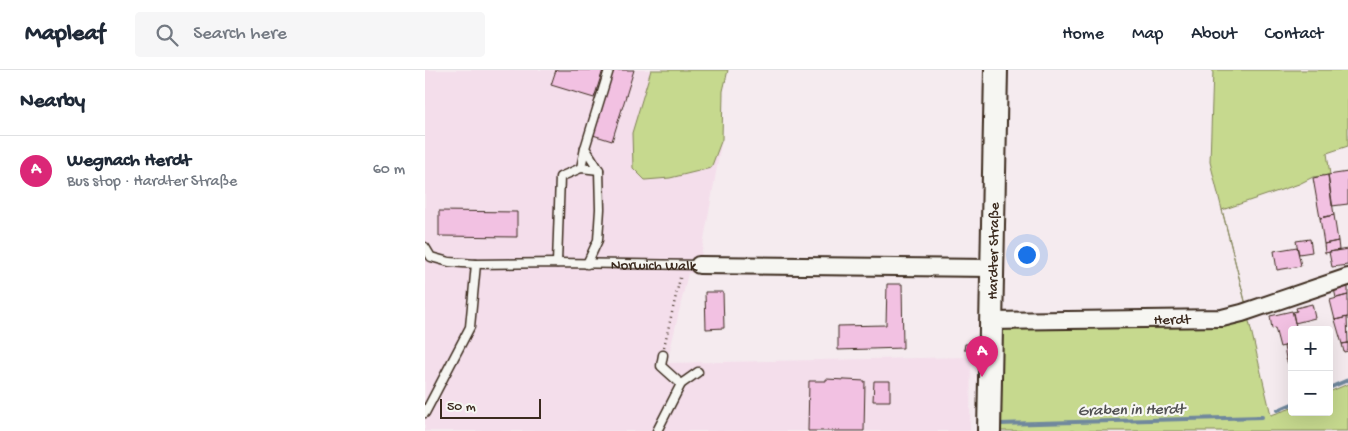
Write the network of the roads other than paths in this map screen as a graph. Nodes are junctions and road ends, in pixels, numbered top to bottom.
1 (609, 70) edge
2 (996, 70) edge
3 (585, 148) junction
4 (581, 168) junction
5 (599, 170) junction
6 (425, 247) edge
7 (557, 263) junction
8 (476, 264) junction
9 (587, 264) junction
10 (691, 265) joint
11 (991, 268) junction
12 (1348, 277) edge
13 (990, 321) junction
14 (663, 355) road end
15 (698, 372) dead end
16 (681, 384) junction
17 (425, 413) edge
18 (657, 431) edge
19 (989, 431) edge

1 - 3 lane
2 - 11 main road, Hardter Straße
3 - 4 lane
3 - 5 lane
4 - 5 lane
4 - 7 lane
5 - 9 lane
6 - 8 lane, Norwich Walk
7 - 8 lane, Norwich Walk
7 - 9 lane, Norwich Walk
8 - 17 lane
9 - 10 lane, Norwich Walk
10 - 11 street, Norwich Walk
11 - 13 main road, Hardter Straße
12 - 13 street, Herdt
13 - 19 main road, Hardter Straße
14 - 16 lane
15 - 16 lane
16 - 18 lane

